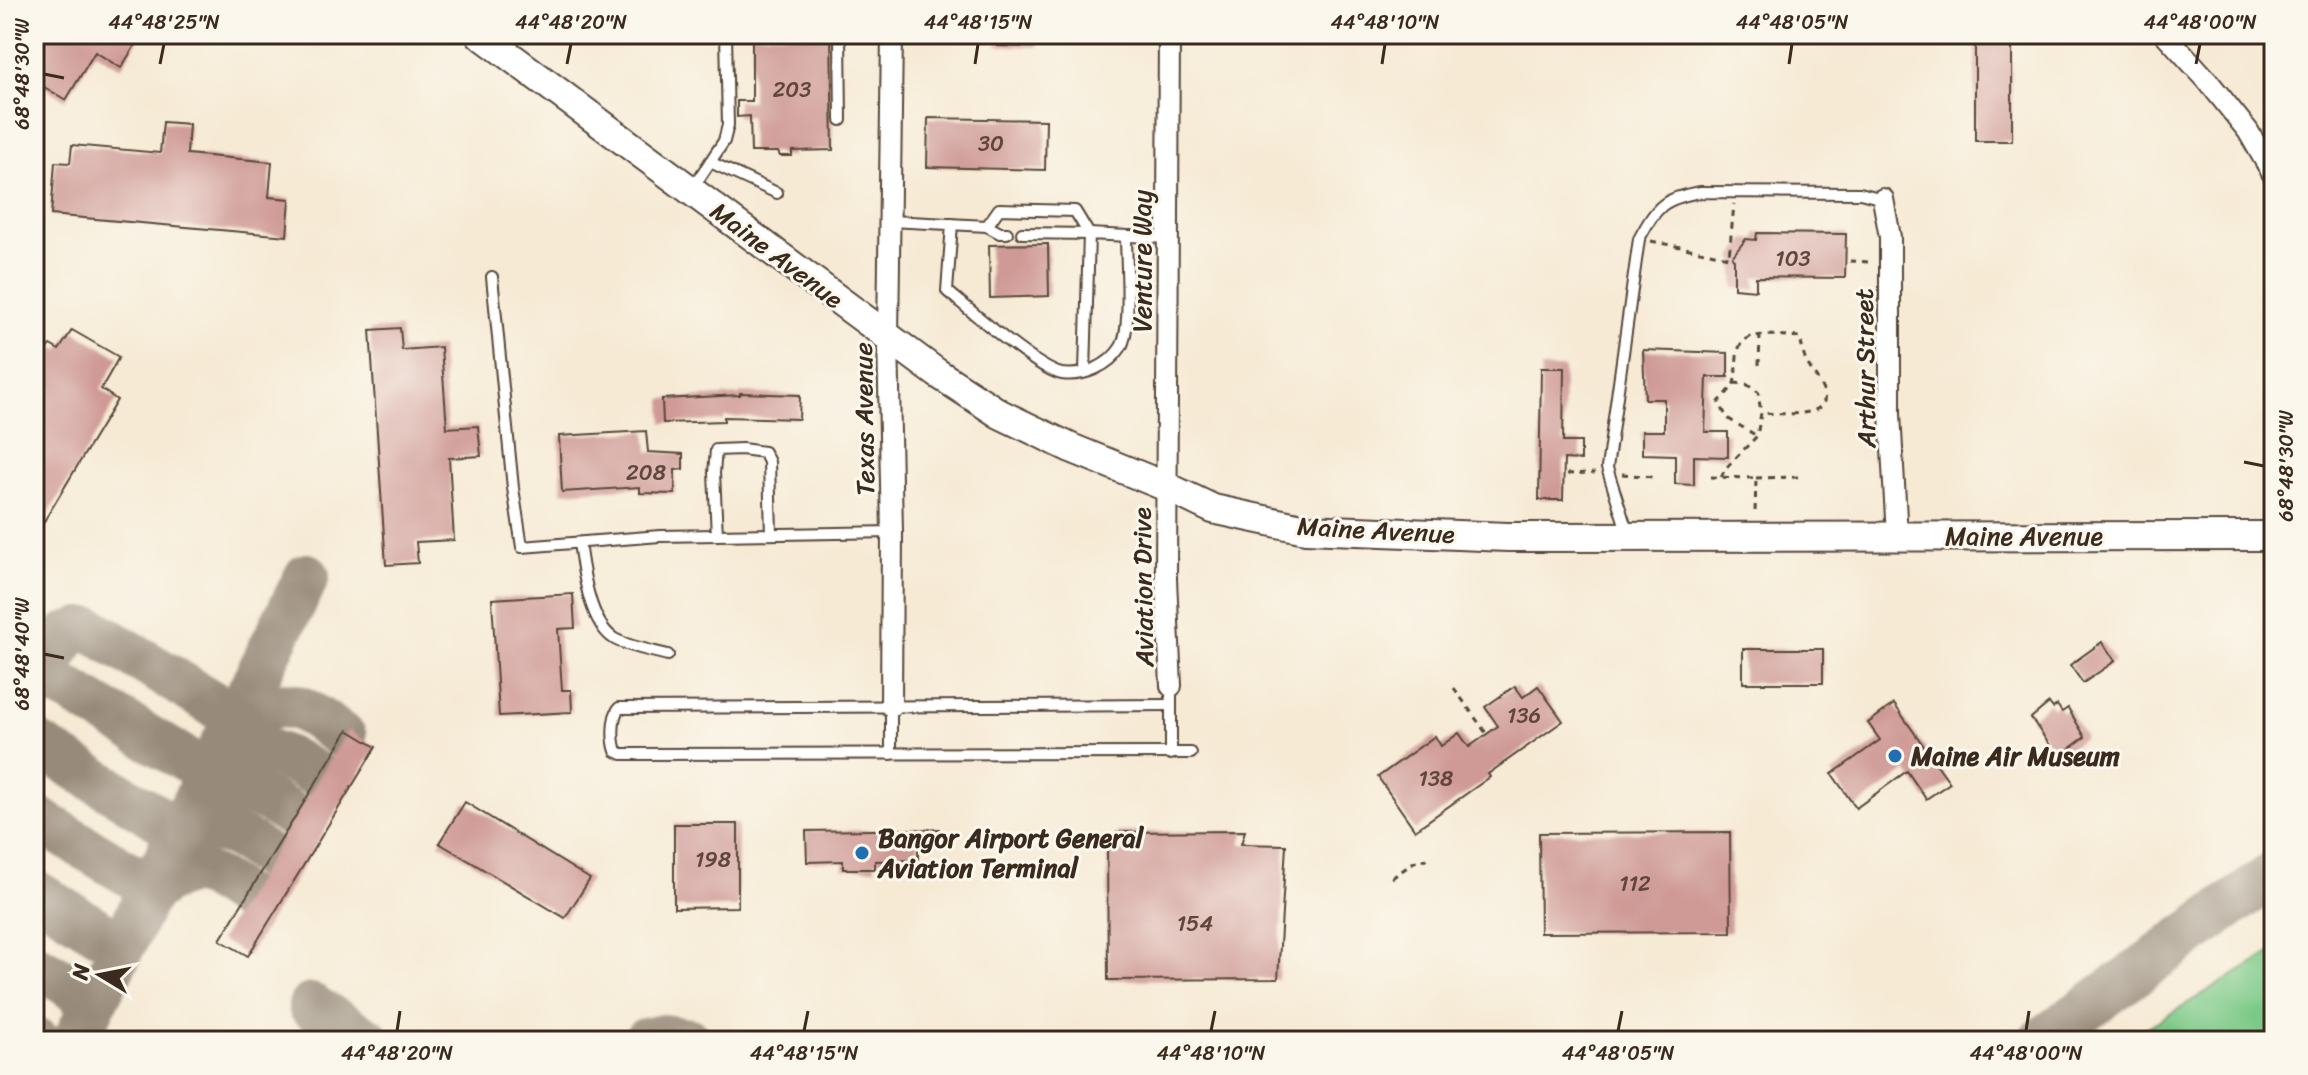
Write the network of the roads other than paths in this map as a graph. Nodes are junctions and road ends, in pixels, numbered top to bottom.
1 (480, 34) edge
2 (726, 34) edge
3 (840, 34) edge
4 (892, 34) edge
5 (1169, 34) edge
6 (2165, 34) edge
7 (841, 120) dead end
8 (710, 162) junction
9 (2274, 176) edge
10 (691, 191) junction
11 (777, 193) dead end
12 (1883, 199) joint
13 (890, 221) junction
14 (952, 224) junction
15 (987, 226) junction
16 (1007, 233) dead end
17 (1022, 233) dead end
18 (1089, 234) junction
19 (1126, 236) junction
20 (1168, 238) junction
21 (492, 277) dead end
22 (888, 337) junction
23 (1085, 372) junction
24 (1167, 487) junction
25 (892, 532) junction
26 (771, 534) junction
27 (717, 535) junction
28 (1897, 536) junction
29 (2274, 536) edge
30 (1629, 537) junction
31 (579, 543) junction
32 (668, 655) dead end
33 (1171, 696) junction
34 (891, 706) junction
35 (1191, 753) dead end
36 (891, 754) junction
37 (1171, 754) junction

1 - 10 main road, Maine Avenue
2 - 8 lane
3 - 7 lane
4 - 13 street, Texas Avenue
5 - 20 street, Venture Way
6 - 9 street
8 - 10 lane
8 - 11 lane
10 - 22 main road, Maine Avenue
12 - 28 street, Arthur Street
12 - 30 lane
13 - 14 lane
13 - 22 street, Texas Avenue
14 - 15 lane
14 - 23 lane
15 - 16 lane
15 - 18 lane
17 - 18 lane
18 - 19 lane
18 - 23 lane
19 - 20 lane
19 - 23 lane
20 - 24 street, Venture Way
21 - 31 lane
22 - 24 main road, Maine Avenue
22 - 25 street, Texas Avenue
24 - 30 main road, Maine Avenue
24 - 33 street, Aviation Drive
25 - 26 lane
25 - 34 street, Texas Avenue
26 - 27 lane
26 - 27 lane
27 - 31 lane
28 - 29 main road, Maine Avenue
28 - 30 main road, Maine Avenue
31 - 32 lane
33 - 34 lane
33 - 37 lane
34 - 36 lane
34 - 36 lane
35 - 37 lane
36 - 37 lane

